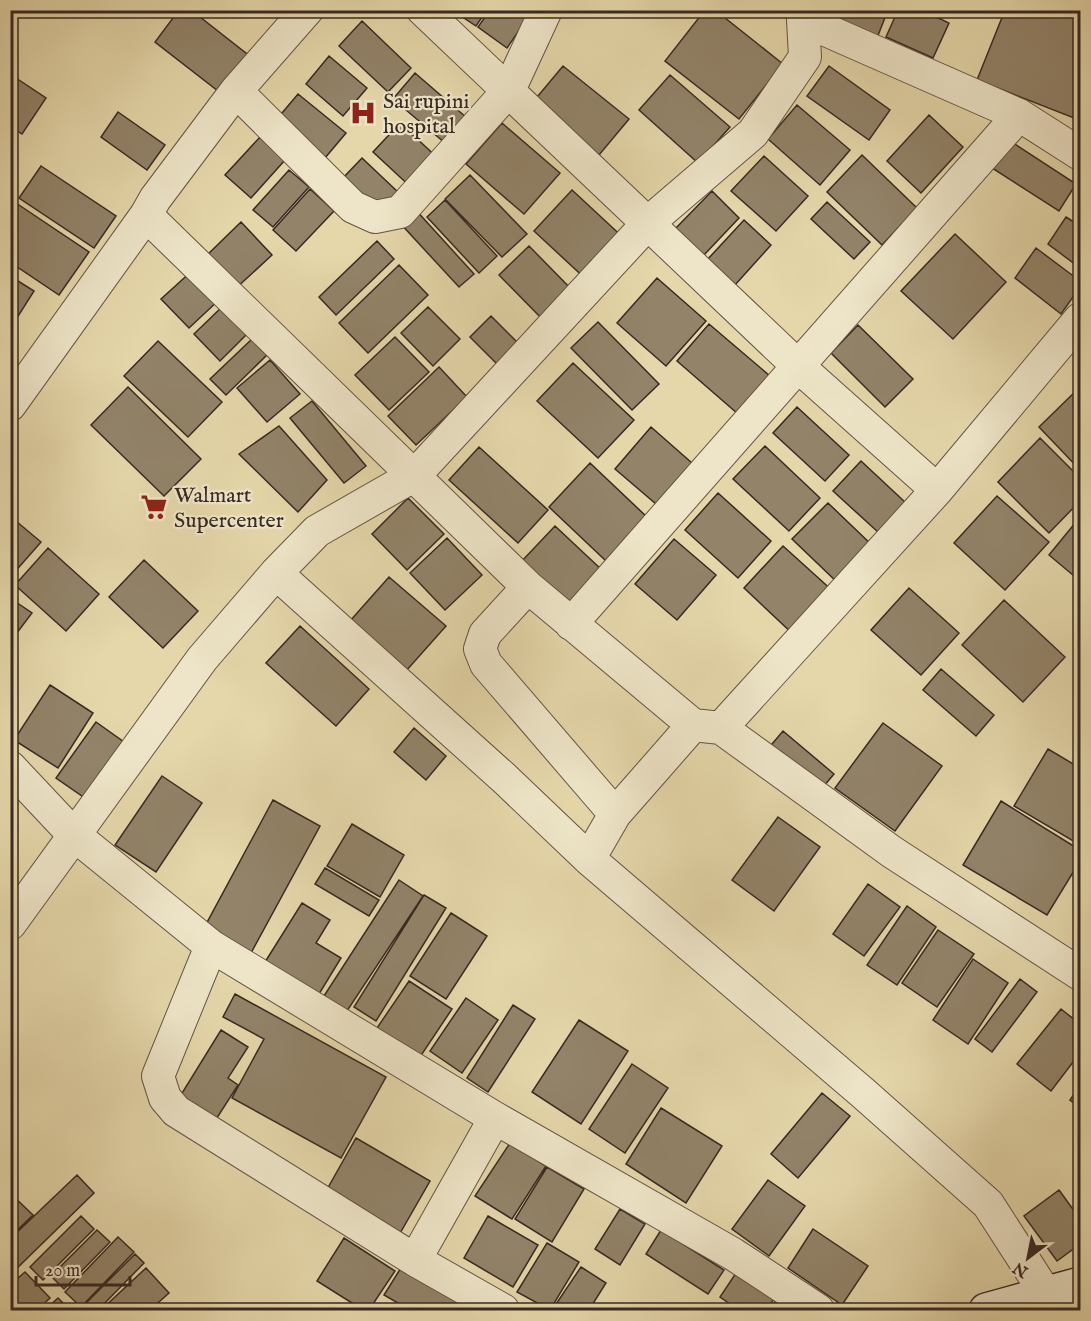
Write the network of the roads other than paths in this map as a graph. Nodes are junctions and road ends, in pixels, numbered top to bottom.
1 (307, 10) edge
2 (423, 10) edge
3 (546, 10) edge
4 (805, 15) edge
5 (509, 90) junction
6 (236, 91) junction
7 (1019, 115) junction
8 (1080, 154) edge
9 (146, 215) junction
10 (649, 222) junction
11 (1080, 319) edge
12 (799, 367) junction
13 (10, 405) edge
14 (415, 475) junction
15 (937, 490) junction
16 (276, 573) junction
17 (528, 587) junction
18 (571, 624) junction
19 (707, 727) junction
20 (10, 767) edge
21 (615, 814) junction
22 (73, 834) junction
23 (589, 859) junction
24 (10, 924) edge
25 (212, 946) junction
26 (1080, 974) edge
27 (495, 1118) junction
28 (416, 1260) junction
29 (1080, 1284) edge
30 (1049, 1303) edge
31 (502, 1311) edge
32 (818, 1311) edge
33 (986, 1311) edge

1 - 6 street
2 - 5 street
3 - 5 street
4 - 7 street
4 - 10 street
5 - 6 street
5 - 10 street
6 - 9 street
7 - 8 street
7 - 12 street
9 - 13 street
9 - 14 street
10 - 12 street
10 - 14 street
11 - 15 street
12 - 15 street
12 - 18 street
14 - 16 street
14 - 17 street
15 - 19 street
16 - 22 street
16 - 23 street
17 - 18 street
17 - 21 street
18 - 19 street
19 - 21 street
19 - 26 street
20 - 22 street
21 - 23 street
22 - 24 street
22 - 25 street
23 - 30 street
25 - 27 street
25 - 28 street
27 - 28 street
27 - 32 street
28 - 31 street
29 - 30 street
30 - 33 street

